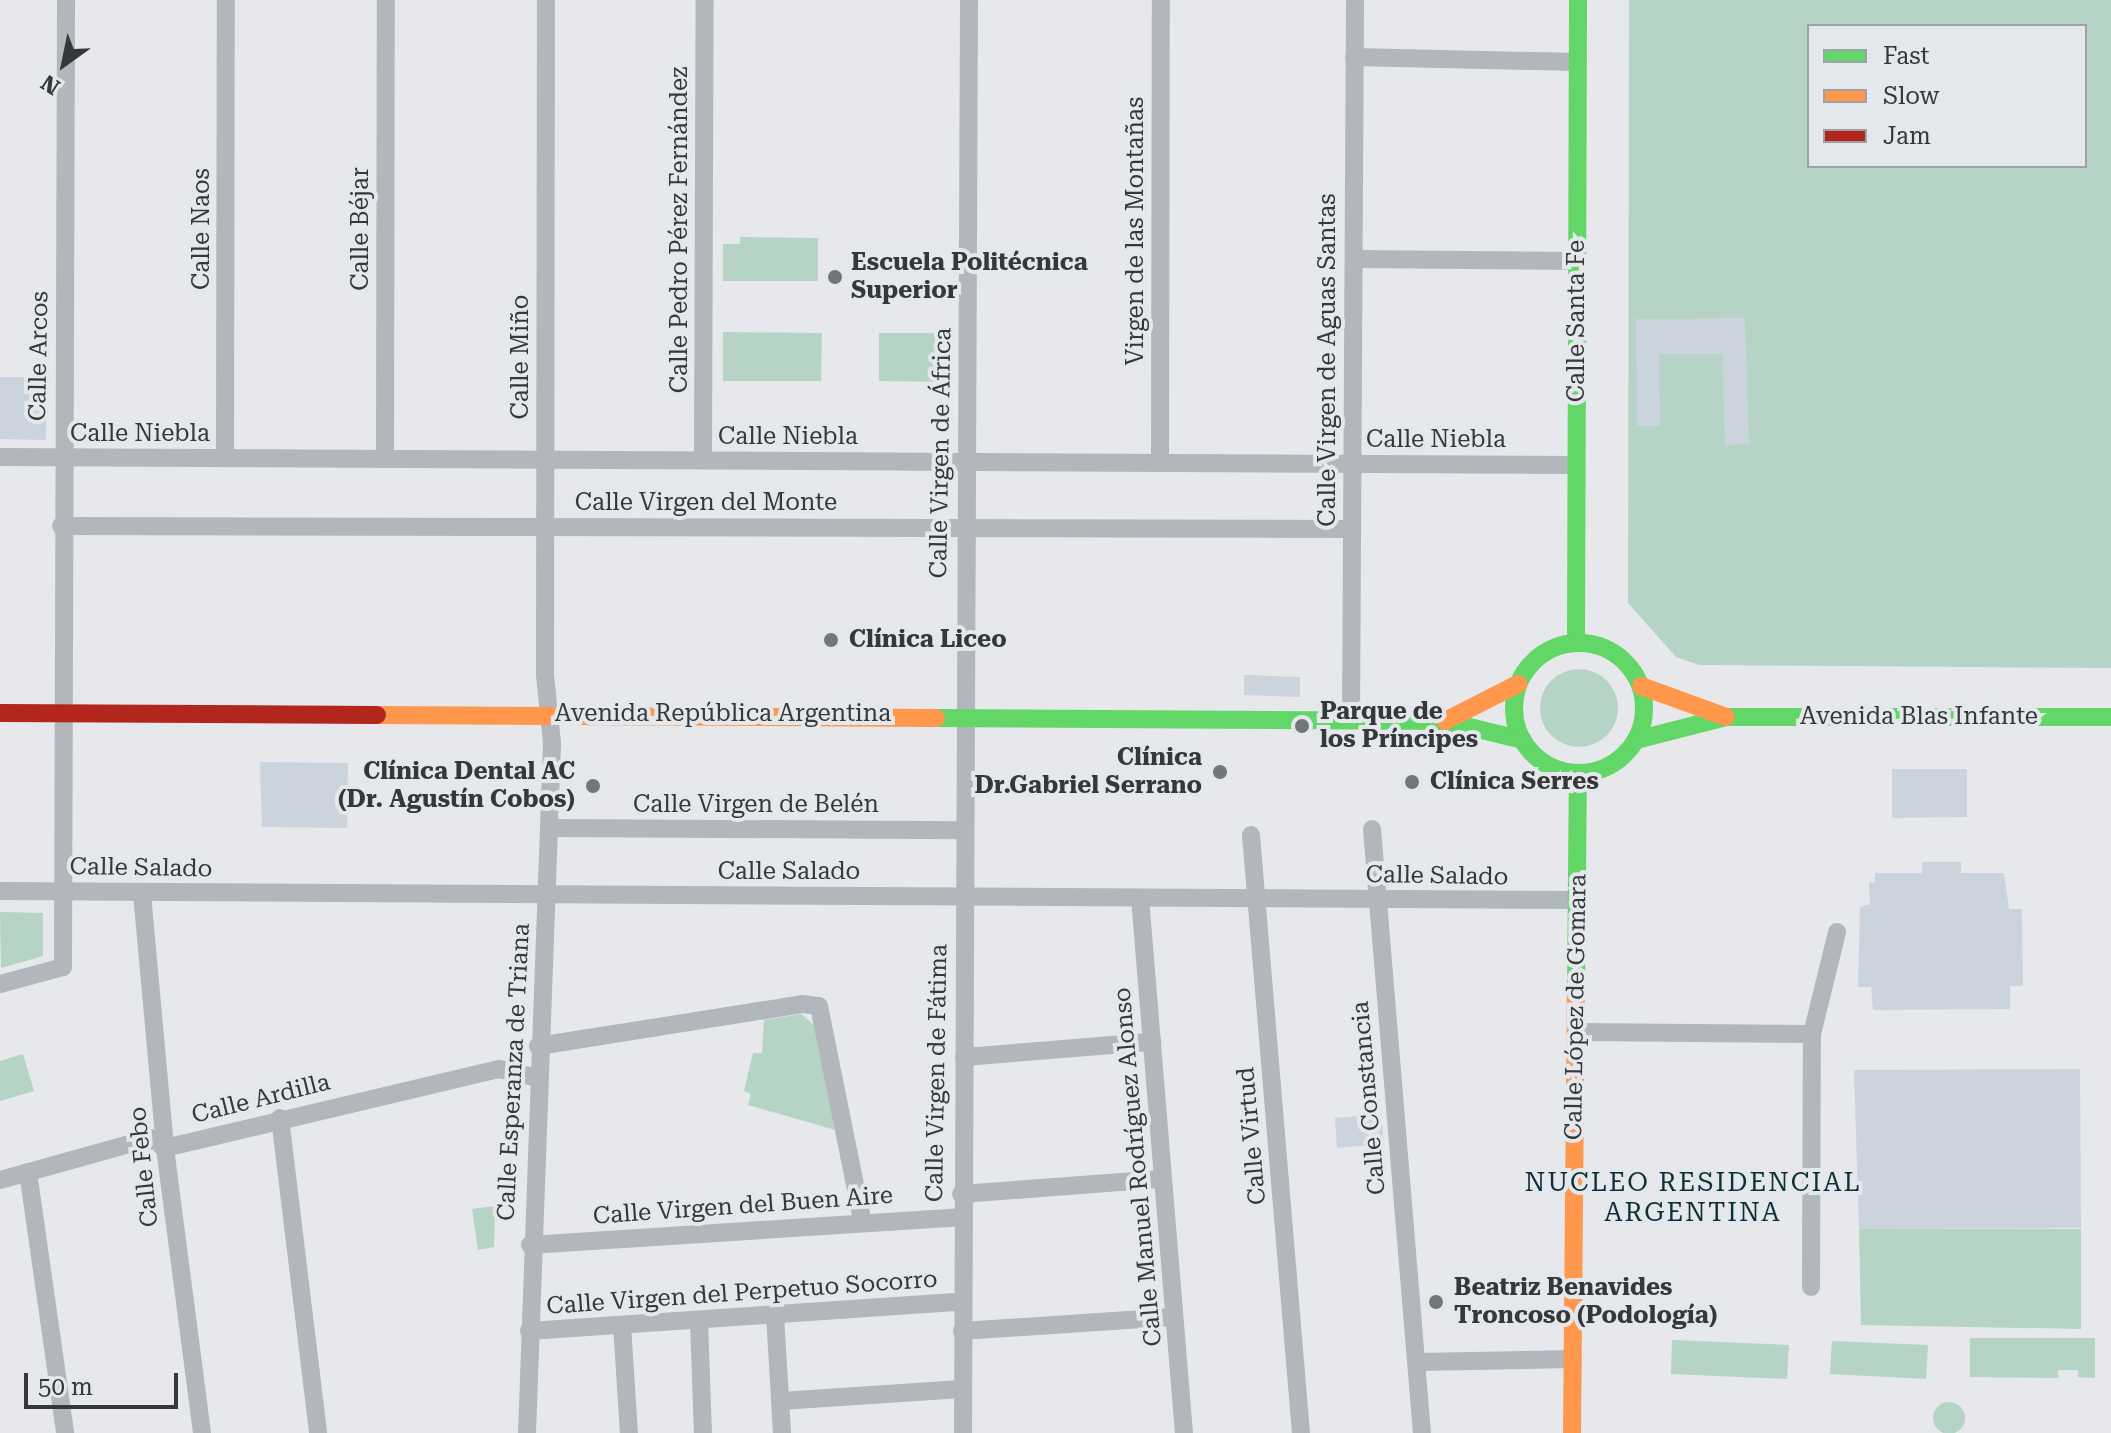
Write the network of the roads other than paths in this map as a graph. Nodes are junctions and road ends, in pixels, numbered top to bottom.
1 (66, 0) edge
2 (226, 0) edge
3 (386, 0) edge
4 (546, 0) edge
5 (705, 0) edge
6 (969, 0) edge
7 (1161, 0) edge
8 (1355, 0) edge
9 (1578, 0) edge
10 (1354, 57) junction
11 (1578, 62) junction
12 (1354, 259) junction
13 (1577, 261) junction
14 (0, 457) edge
15 (62, 457) junction
16 (225, 458) junction
17 (385, 459) junction
18 (545, 460) junction
19 (703, 460) junction
20 (965, 462) junction
21 (1160, 463) junction
22 (1351, 464) junction
23 (1576, 465) junction
24 (61, 526) junction
25 (545, 527) junction
26 (964, 528) junction
27 (1351, 529) junction
28 (1576, 643) junction
29 (1518, 684) junction
30 (1641, 686) junction
31 (0, 713) edge
32 (60, 713) junction
33 (549, 713) junction
34 (962, 714) junction
35 (1726, 717) junction
36 (2111, 717) edge
37 (1351, 720) junction
38 (1445, 721) junction
39 (1523, 740) junction
40 (1636, 740) junction
41 (1578, 773) junction
42 (549, 828) junction
43 (1372, 829) dead end
44 (963, 830) junction
45 (1251, 835) dead end
46 (0, 891) edge
47 (62, 891) junction
48 (142, 894) junction
49 (546, 895) junction
50 (963, 897) junction
51 (1140, 898) junction
52 (1256, 898) junction
53 (1376, 899) junction
54 (1577, 900) junction
55 (1837, 932) dead end
56 (0, 984) edge
57 (1576, 1032) junction
58 (1812, 1034) junction
59 (1152, 1042) junction
60 (538, 1046) junction
61 (964, 1057) junction
62 (538, 1078) junction
63 (280, 1118) junction
64 (165, 1148) junction
65 (28, 1172) junction
66 (1162, 1179) junction
67 (0, 1180) edge
68 (961, 1194) junction
69 (960, 1217) junction
70 (862, 1220) junction
71 (530, 1245) junction
72 (1811, 1287) dead end
73 (959, 1302) junction
74 (775, 1315) junction
75 (1173, 1317) junction
76 (699, 1320) junction
77 (622, 1325) junction
78 (529, 1331) junction
79 (962, 1331) junction
80 (1573, 1359) junction
81 (1418, 1362) junction
82 (962, 1389) junction
83 (781, 1401) junction
84 (65, 1433) edge
85 (202, 1433) edge
86 (318, 1433) edge
87 (527, 1433) edge
88 (629, 1433) edge
89 (703, 1433) edge
90 (782, 1433) edge
91 (963, 1433) edge
92 (1184, 1433) edge
93 (1301, 1433) edge
94 (1422, 1433) edge
95 (1572, 1433) edge

1 - 15 street, Calle Arcos
2 - 16 street, Calle Naos
3 - 17 street, Calle Béjar
4 - 18 street, Calle Miño
5 - 19 street, Calle Pedro Pérez Fernández
6 - 20 street, Calle Virgen de África
7 - 21 street, Virgen de las Montañas
8 - 10 street, Calle Virgen de Aguas Santas
9 - 11 main road, Calle Santa Fe
10 - 11 street
10 - 12 street, Calle Virgen de Aguas Santas
11 - 13 main road, Calle Santa Fe
12 - 13 street
12 - 22 street, Calle Virgen de Aguas Santas
13 - 23 main road, Calle Santa Fe
14 - 15 street, Calle Niebla
15 - 16 street, Calle Niebla
15 - 24 street, Calle Arcos
16 - 17 street, Calle Niebla
17 - 18 street, Calle Niebla
18 - 19 street, Calle Niebla
18 - 25 street, Calle Miño
19 - 20 street, Calle Niebla
20 - 21 street, Calle Niebla
20 - 26 street, Calle Virgen de África
21 - 22 street, Calle Niebla
22 - 23 street, Calle Niebla
22 - 27 street, Calle Virgen de Aguas Santas
23 - 28 main road, Calle Santa Fe
24 - 25 street, Calle Virgen del Monte
24 - 32 street, Calle Arcos
25 - 26 street, Calle Virgen del Monte
25 - 33 street, Calle Miño
26 - 27 street, Calle Virgen del Monte
26 - 34 street, Calle Virgen de África
27 - 37 street, Calle Virgen de Aguas Santas
28 - 29 main road
28 - 30 main road
29 - 38 main road, Avenida República Argentina
29 - 39 main road
30 - 35 main road, Avenida Blas Infante
30 - 40 main road
31 - 32 main road, Avenida República Argentina
32 - 33 main road, Avenida República Argentina
32 - 47 street, Calle Arcos
33 - 34 main road, Avenida República Argentina
33 - 42 street, Calle Esperanza de Triana
34 - 37 main road, Avenida República Argentina
34 - 44 street, Calle Virgen de Fátima
35 - 36 main road, Avenida Blas Infante
35 - 40 main road, Avenida Blas Infante
37 - 38 main road, Avenida República Argentina
38 - 39 main road, Avenida República Argentina
39 - 41 main road
40 - 41 main road
41 - 54 main road, Calle López de Gomara
42 - 44 street, Calle Virgen de Belén
42 - 49 street, Calle Esperanza de Triana
43 - 53 street, Calle Constancia
44 - 50 street, Calle Virgen de Fátima
45 - 52 street, Calle Virtud
46 - 47 street, Calle Salado
47 - 48 street, Calle Salado
47 - 56 street, Calle Arcos
48 - 49 street, Calle Salado
48 - 64 street, Calle Febo
49 - 50 street, Calle Salado
49 - 60 street, Calle Esperanza de Triana
50 - 51 street, Calle Salado
50 - 61 street, Calle Virgen de Fátima
51 - 52 street, Calle Salado
51 - 59 street, Calle Manuel Rodríguez Alonso
52 - 53 street, Calle Salado
52 - 93 street, Calle Virtud
53 - 54 street, Calle Salado
53 - 81 street, Calle Constancia
54 - 57 main road, Calle López de Gomara
55 - 58 street
57 - 58 street
57 - 80 main road, Calle López de Gomara
58 - 72 street
59 - 61 street
59 - 66 street, Calle Manuel Rodríguez Alonso
60 - 62 street, Calle Esperanza de Triana
60 - 70 street
61 - 68 street, Calle Virgen de Fátima
62 - 63 street, Calle Ardilla
62 - 71 street, Calle Esperanza de Triana
63 - 64 street, Calle Ardilla
63 - 86 street
64 - 65 street, Calle Ardilla
64 - 85 street, Calle Febo
65 - 67 street, Calle Ardilla
65 - 84 street
66 - 68 street
66 - 75 street, Calle Manuel Rodríguez Alonso
68 - 69 street, Calle Virgen de Fátima
69 - 70 street, Calle Virgen del Buen Aire
69 - 73 street, Calle Virgen de Fátima
70 - 71 street, Calle Virgen del Buen Aire
71 - 78 street, Calle Esperanza de Triana
73 - 74 street, Calle Virgen del Perpetuo Socorro
73 - 79 street, Calle Virgen de Fátima
74 - 76 street, Calle Virgen del Perpetuo Socorro
74 - 83 street
75 - 79 street
75 - 92 street, Calle Manuel Rodríguez Alonso
76 - 77 street, Calle Virgen del Perpetuo Socorro
76 - 89 street
77 - 78 street, Calle Virgen del Perpetuo Socorro
77 - 88 street
78 - 87 street, Calle Esperanza de Triana
79 - 82 street, Calle Virgen de Fátima
80 - 81 street
80 - 95 main road, Calle López de Gomara
81 - 94 street, Calle Constancia
82 - 83 street
82 - 91 street, Calle Virgen de Fátima
83 - 90 street

